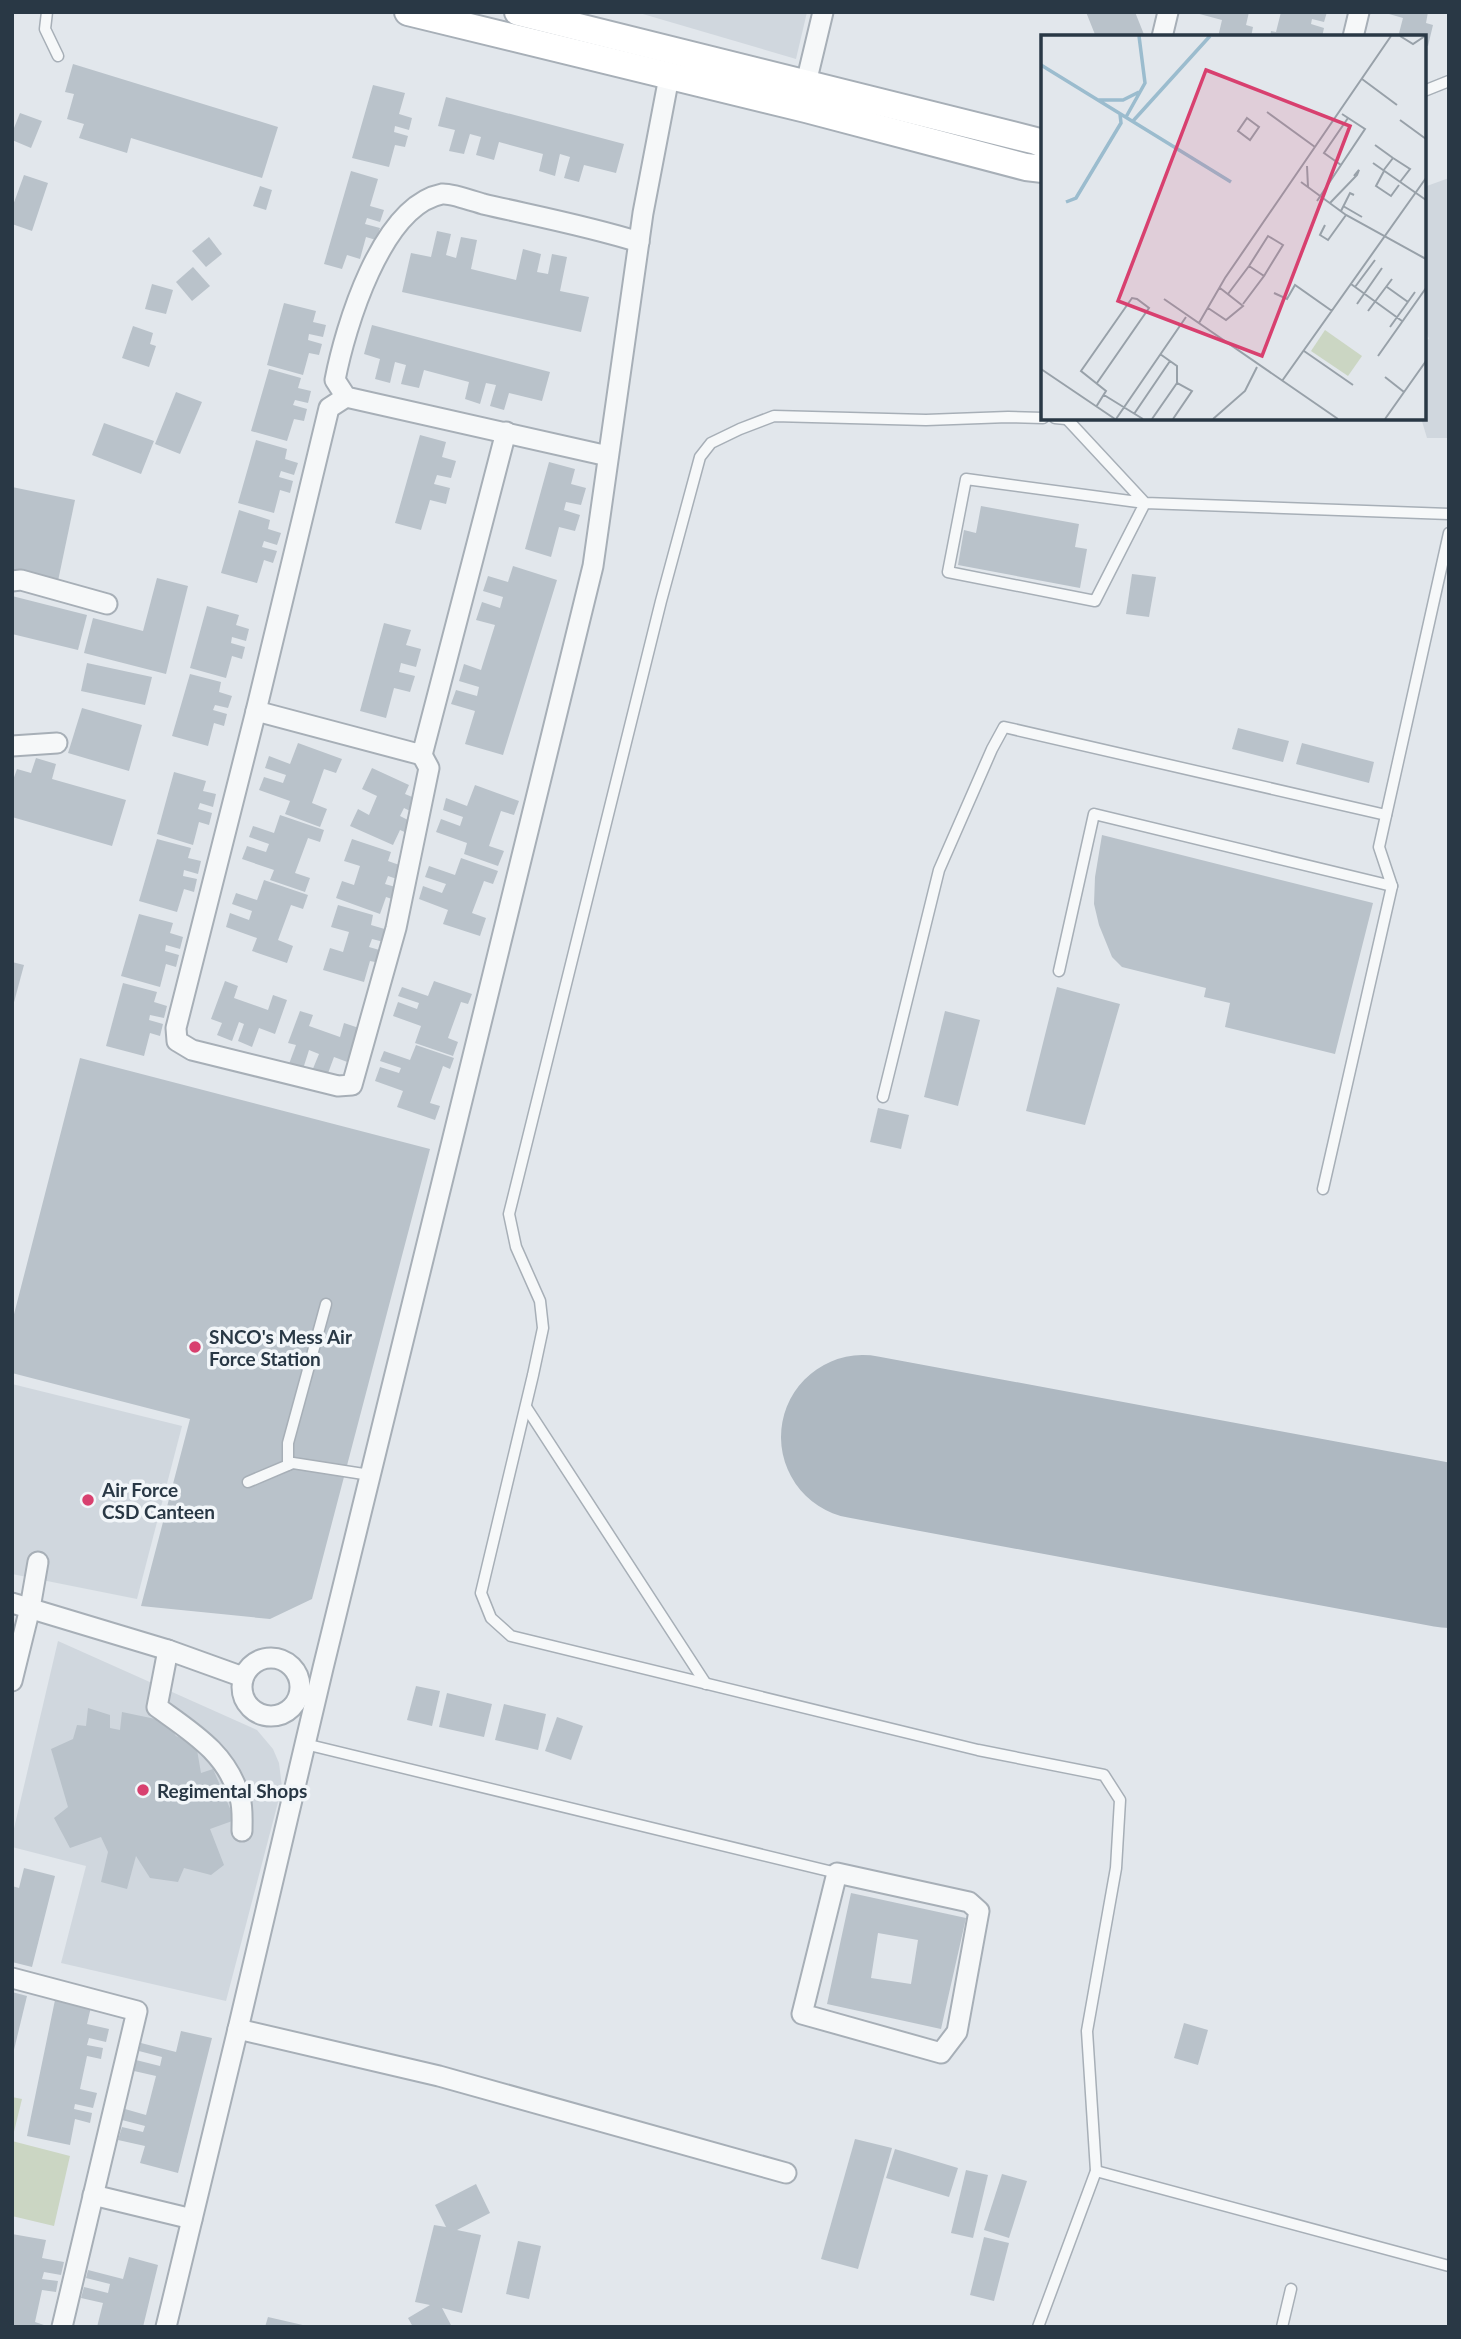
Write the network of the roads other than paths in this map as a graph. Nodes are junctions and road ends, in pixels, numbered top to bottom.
1 (47, 12) edge
2 (408, 12) edge
3 (518, 12) edge
4 (823, 12) edge
5 (1168, 12) edge
6 (1359, 12) edge
7 (1162, 35) edge
8 (1353, 35) edge
9 (58, 56) dead end
10 (669, 77) junction
11 (1449, 81) edge
12 (806, 83) junction
13 (1426, 90) edge
14 (1041, 143) edge
15 (1041, 169) edge
16 (639, 242) junction
17 (346, 397) junction
18 (1041, 418) edge
19 (1068, 420) edge
20 (506, 432) junction
21 (608, 456) junction
22 (1145, 503) junction
23 (1449, 514) edge
24 (1449, 533) edge
25 (12, 581) edge
26 (107, 604) dead end
27 (256, 711) junction
28 (57, 743) dead end
29 (12, 746) edge
30 (422, 755) junction
31 (1386, 815) junction
32 (1392, 886) junction
33 (1059, 971) dead end
34 (883, 1097) dead end
35 (1323, 1189) dead end
36 (326, 1304) dead end
37 (526, 1407) junction
38 (288, 1465) junction
39 (370, 1475) junction
40 (248, 1482) dead end
41 (38, 1562) dead end
42 (21, 1606) edge
43 (168, 1650) junction
44 (325, 1658) junction
45 (243, 1677) junction
46 (12, 1681) edge
47 (706, 1684) junction
48 (296, 1703) junction
49 (303, 1750) junction
50 (242, 1831) dead end
51 (837, 1873) junction
52 (12, 1978) edge
53 (238, 2029) junction
54 (1096, 2171) junction
55 (786, 2173) dead end
56 (93, 2195) junction
57 (191, 2219) junction
58 (1449, 2266) edge
59 (1291, 2289) dead end
60 (62, 2327) edge
61 (166, 2327) edge
62 (1038, 2327) edge
63 (1282, 2327) edge

1 - 9 lane
2 - 10 main road
3 - 12 main road
4 - 12 street
5 - 7 street
6 - 8 street
10 - 15 main road
10 - 16 street
11 - 13 lane
12 - 14 main road
16 - 17 street
16 - 21 street
17 - 20 street
17 - 27 street
18 - 37 lane
19 - 22 lane
20 - 21 street
20 - 30 street
21 - 39 street
22 - 22 lane
22 - 23 lane
24 - 31 lane
25 - 26 street
27 - 30 street
27 - 30 street
28 - 29 street
31 - 32 lane
31 - 34 lane
32 - 33 lane
32 - 35 lane
36 - 38 lane
37 - 47 lane
37 - 47 lane
38 - 39 lane
38 - 40 lane
39 - 44 street
41 - 42 street
42 - 43 street
42 - 46 street
43 - 45 street
43 - 50 street
44 - 48 street
44 - 49 street
45 - 48 street
45 - 48 street
47 - 54 lane
48 - 49 street
49 - 51 lane
49 - 53 street
51 - 51 street
52 - 56 street
53 - 55 street
53 - 57 street
54 - 58 lane
54 - 62 lane
56 - 57 street
56 - 60 street
57 - 61 street
59 - 63 lane

